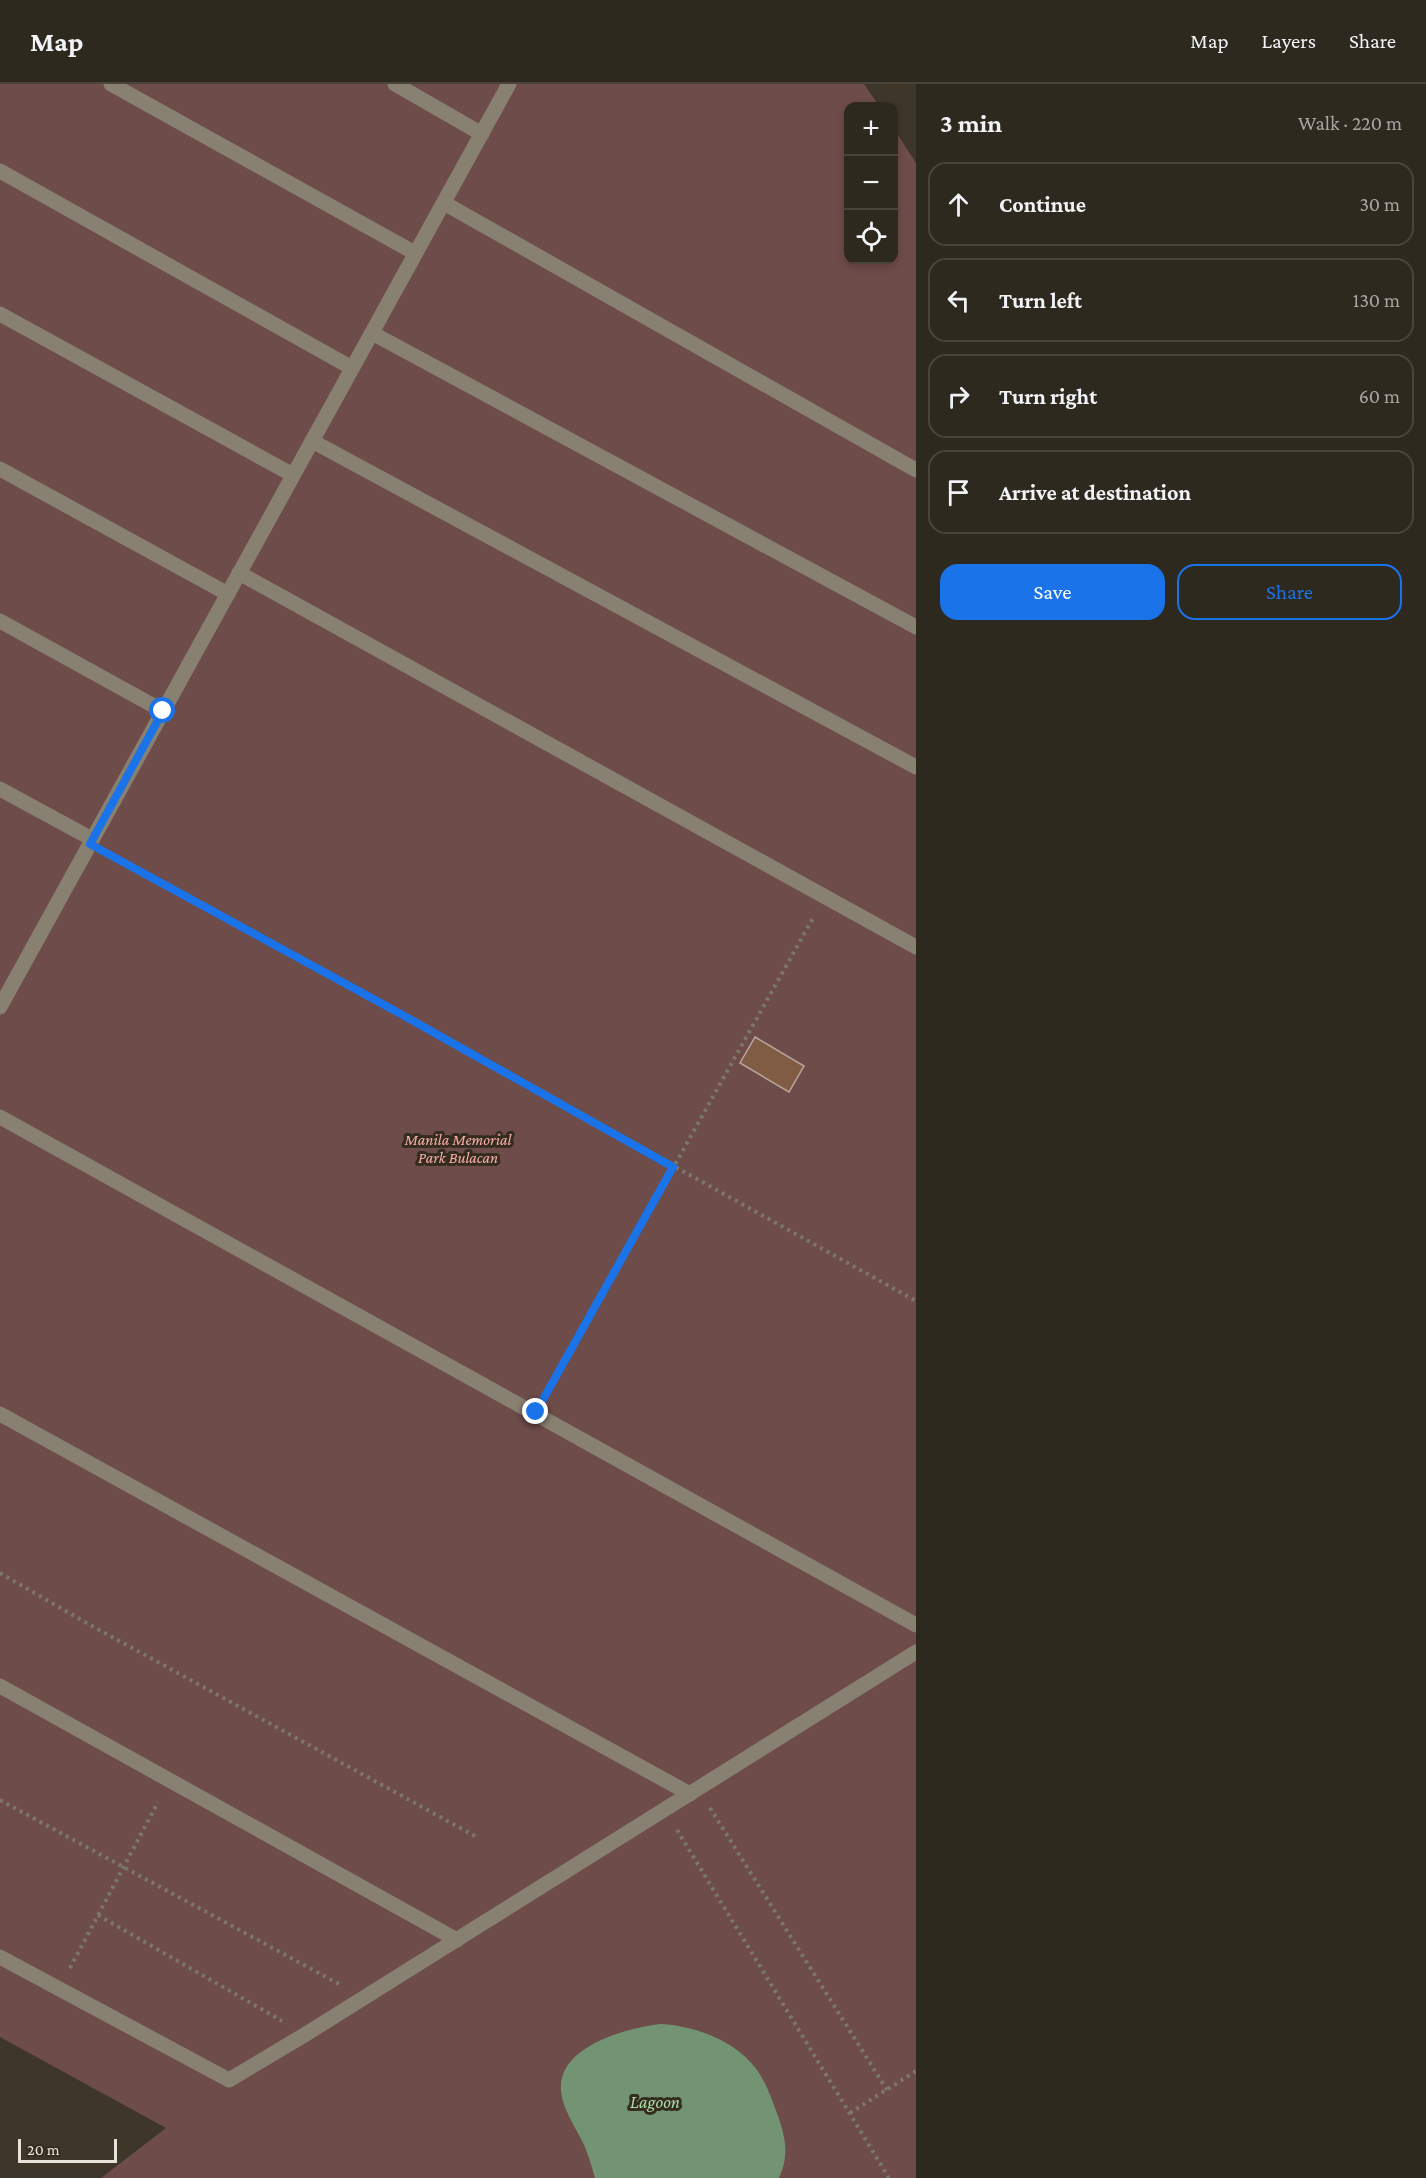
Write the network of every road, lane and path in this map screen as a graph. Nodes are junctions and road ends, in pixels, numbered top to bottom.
1 (111, 84) edge
2 (395, 84) edge
3 (509, 84) edge
4 (482, 134) junction
5 (0, 171) edge
6 (444, 203) junction
7 (415, 254) junction
8 (0, 314) edge
9 (372, 333) junction
10 (352, 368) junction
11 (312, 441) junction
12 (0, 469) edge
13 (916, 470) edge
14 (293, 475) junction
15 (239, 573) junction
16 (228, 594) junction
17 (0, 621) edge
18 (916, 627) edge
19 (163, 711) junction
20 (916, 767) edge
21 (0, 789) edge
22 (91, 841) junction
23 (824, 897) junction
24 (916, 947) edge
25 (0, 1007) edge
26 (0, 1117) edge
27 (673, 1167) junction
28 (916, 1301) edge
29 (536, 1412) junction
30 (0, 1414) edge
31 (0, 1573) edge
32 (916, 1625) edge
33 (916, 1652) edge
34 (0, 1686) edge
35 (169, 1780) junction
36 (694, 1791) junction
37 (0, 1800) edge
38 (664, 1810) junction
39 (475, 1836) dead end
40 (124, 1867) junction
41 (98, 1916) junction
42 (457, 1940) junction
43 (0, 1957) edge
44 (59, 1990) junction
45 (365, 1998) junction
46 (306, 2034) junction
47 (916, 2071) edge
48 (887, 2090) junction
49 (850, 2113) junction
50 (889, 2178) edge

1 - 7 street
2 - 4 street
3 - 4 street
4 - 6 street
5 - 10 street
6 - 7 street
6 - 13 street
7 - 9 street
8 - 14 street
9 - 10 street
9 - 18 street
10 - 11 street
11 - 14 street
11 - 20 street
12 - 16 street
14 - 15 street
15 - 16 street
15 - 23 street
16 - 19 street
17 - 19 street
19 - 22 street
21 - 22 street
22 - 25 street
22 - 27 path
23 - 24 street
23 - 27 path
26 - 29 street
27 - 28 path
27 - 29 path
29 - 32 street
30 - 36 street
31 - 39 path
33 - 36 street
34 - 35 street
35 - 40 path
35 - 42 street
36 - 38 street
36 - 48 path
37 - 40 path
38 - 42 street
38 - 49 path
40 - 41 path
40 - 45 path
41 - 44 path
41 - 46 path
42 - 45 street
43 - 44 street
44 - 46 street
45 - 46 street
47 - 48 path
48 - 49 path
49 - 50 path

